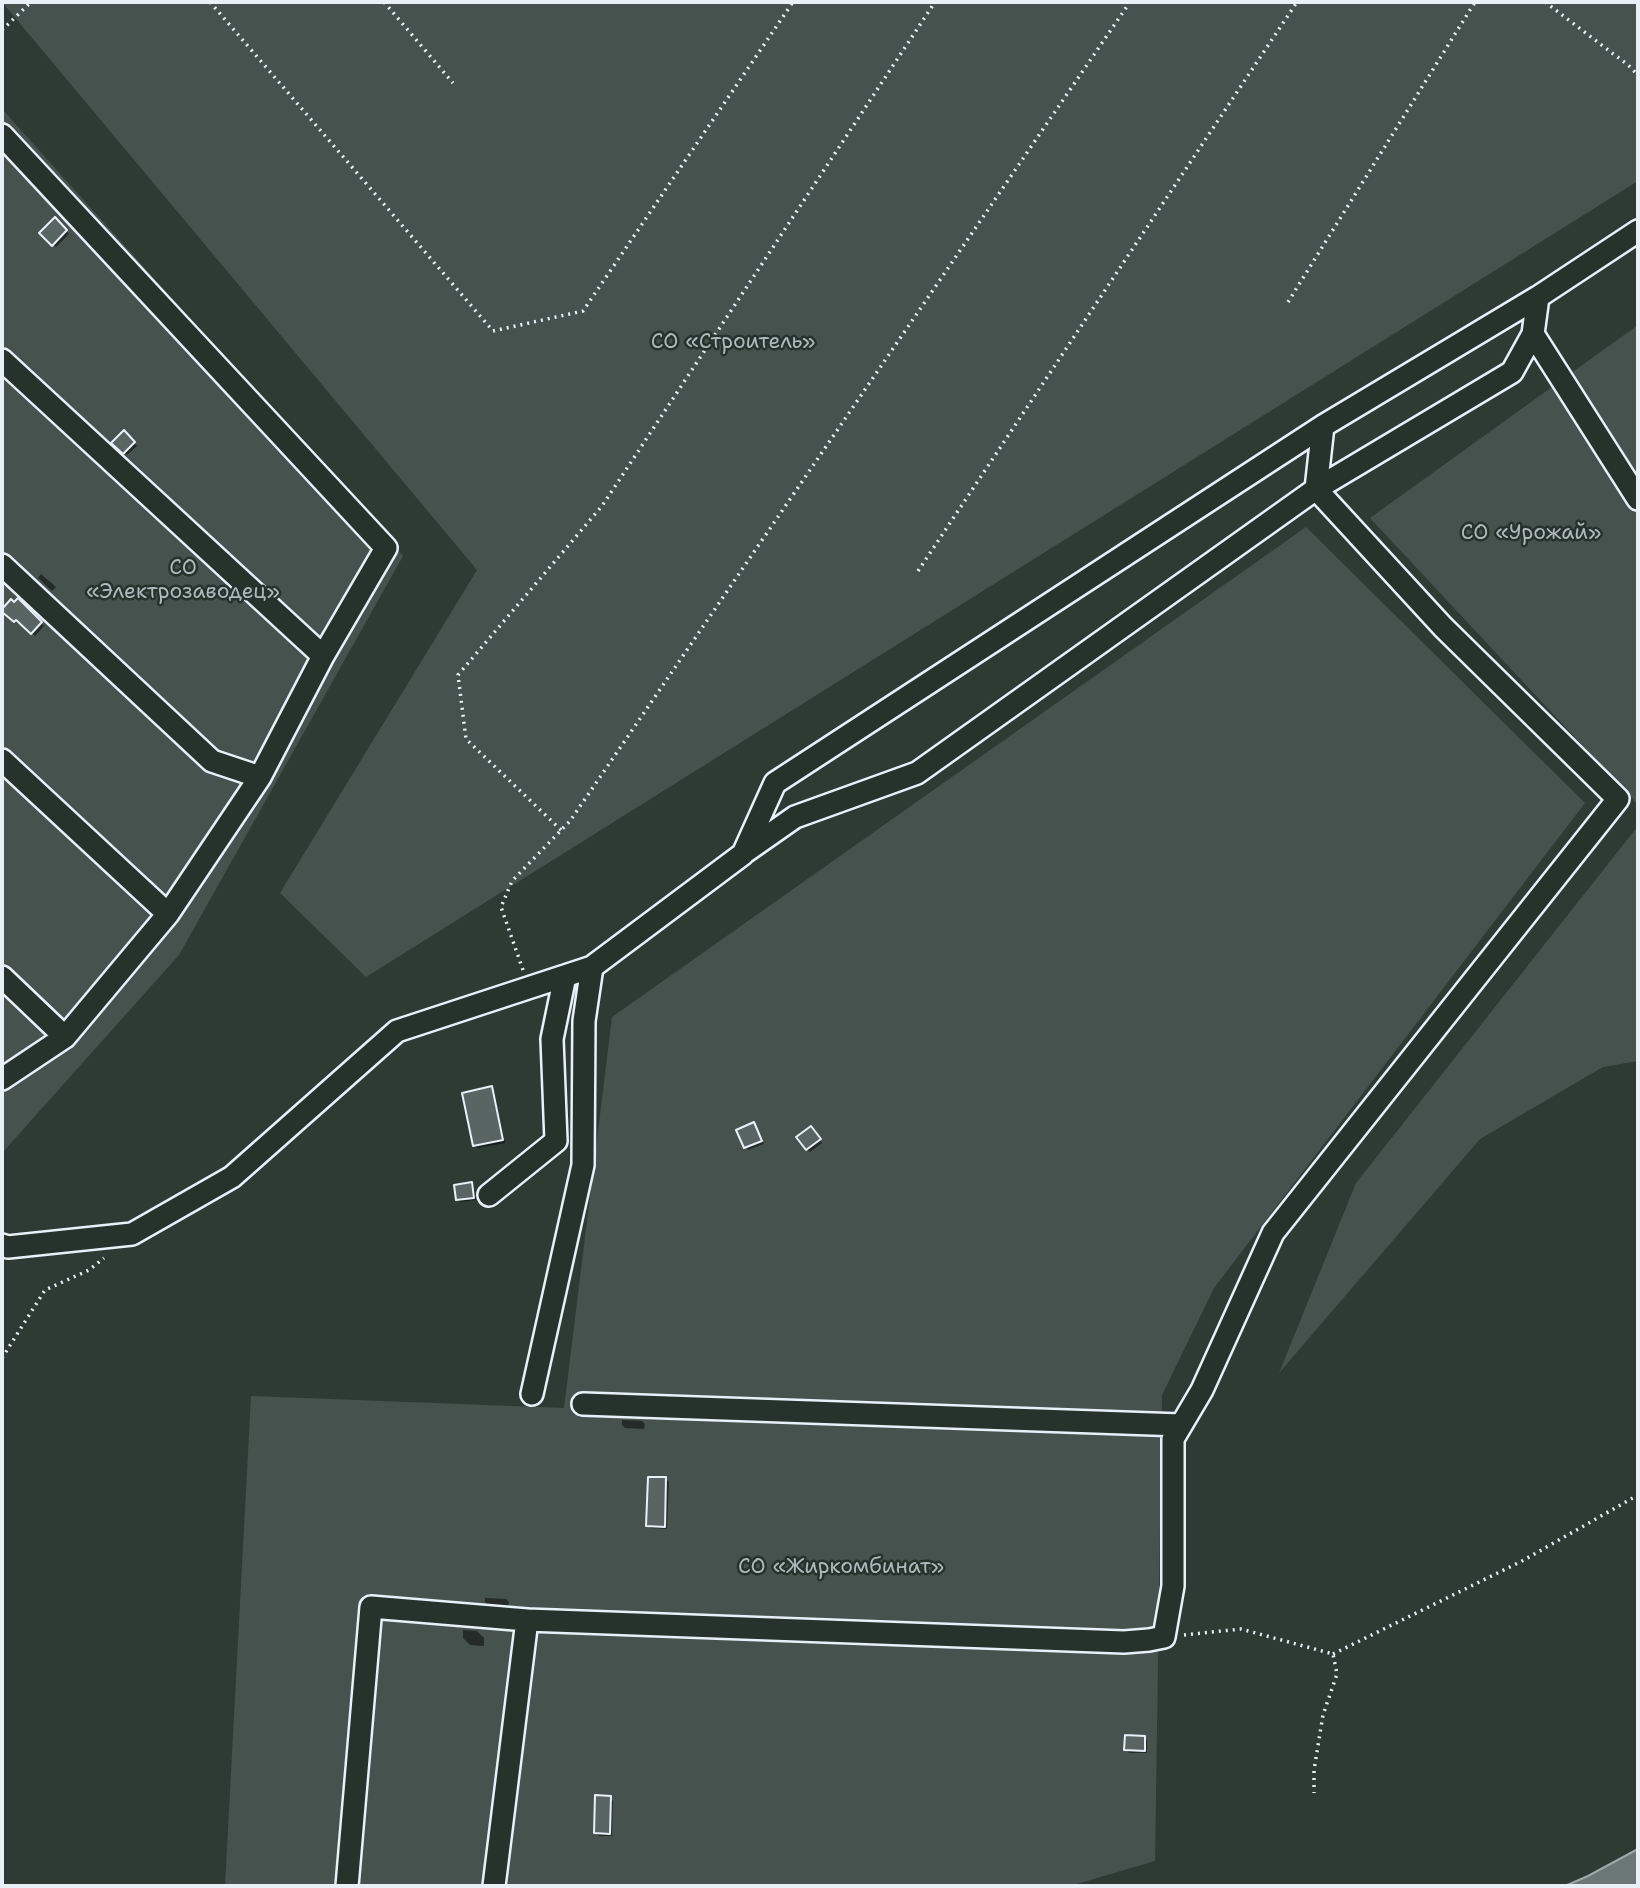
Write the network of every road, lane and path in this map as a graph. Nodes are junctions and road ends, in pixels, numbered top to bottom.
1 (31, 2) edge
2 (210, 2) edge
3 (384, 2) edge
4 (793, 2) edge
5 (935, 2) edge
6 (1130, 2) edge
7 (1297, 2) edge
8 (1475, 2) edge
9 (1545, 2) edge
10 (2, 30) edge
11 (1638, 75) edge
12 (453, 83) dead end
13 (2, 135) edge
14 (1638, 231) edge
15 (1538, 297) junction
16 (1288, 302) dead end
17 (1532, 334) junction
18 (2, 360) edge
19 (1323, 426) junction
20 (1316, 489) junction
21 (1638, 499) edge
22 (2, 565) edge
23 (918, 571) dead end
24 (323, 656) junction
25 (2, 760) edge
26 (260, 777) junction
27 (561, 830) junction
28 (743, 854) junction
29 (168, 914) junction
30 (592, 967) junction
31 (565, 976) junction
32 (2, 977) edge
33 (528, 988) junction
34 (65, 1037) junction
35 (2, 1079) edge
36 (489, 1195) dead end
37 (132, 1234) junction
38 (2, 1245) edge
39 (2, 1358) edge
40 (532, 1394) dead end
41 (583, 1404) dead end
42 (1181, 1426) junction
43 (1638, 1495) edge
44 (527, 1620) junction
45 (1164, 1637) junction
46 (1333, 1654) junction
47 (1314, 1793) dead end
48 (347, 1886) edge
49 (494, 1886) edge

1 - 10 path
2 - 4 path
3 - 12 path
5 - 27 path
6 - 27 path
7 - 23 path
8 - 16 path
9 - 11 path
13 - 24 lane
14 - 15 lane
15 - 17 lane
15 - 19 lane
17 - 20 lane
17 - 21 lane
18 - 24 lane
19 - 20 lane
19 - 28 lane
20 - 28 lane
20 - 42 lane
22 - 26 lane
24 - 26 lane
25 - 29 lane
26 - 29 lane
27 - 33 path
28 - 30 lane
29 - 34 lane
30 - 31 lane
30 - 40 lane
31 - 33 lane
31 - 36 lane
32 - 34 lane
33 - 37 lane
34 - 35 lane
37 - 38 lane
37 - 39 path
41 - 42 lane
42 - 45 lane
43 - 46 path
44 - 45 lane
44 - 48 lane
44 - 49 lane
45 - 46 path
46 - 47 path

